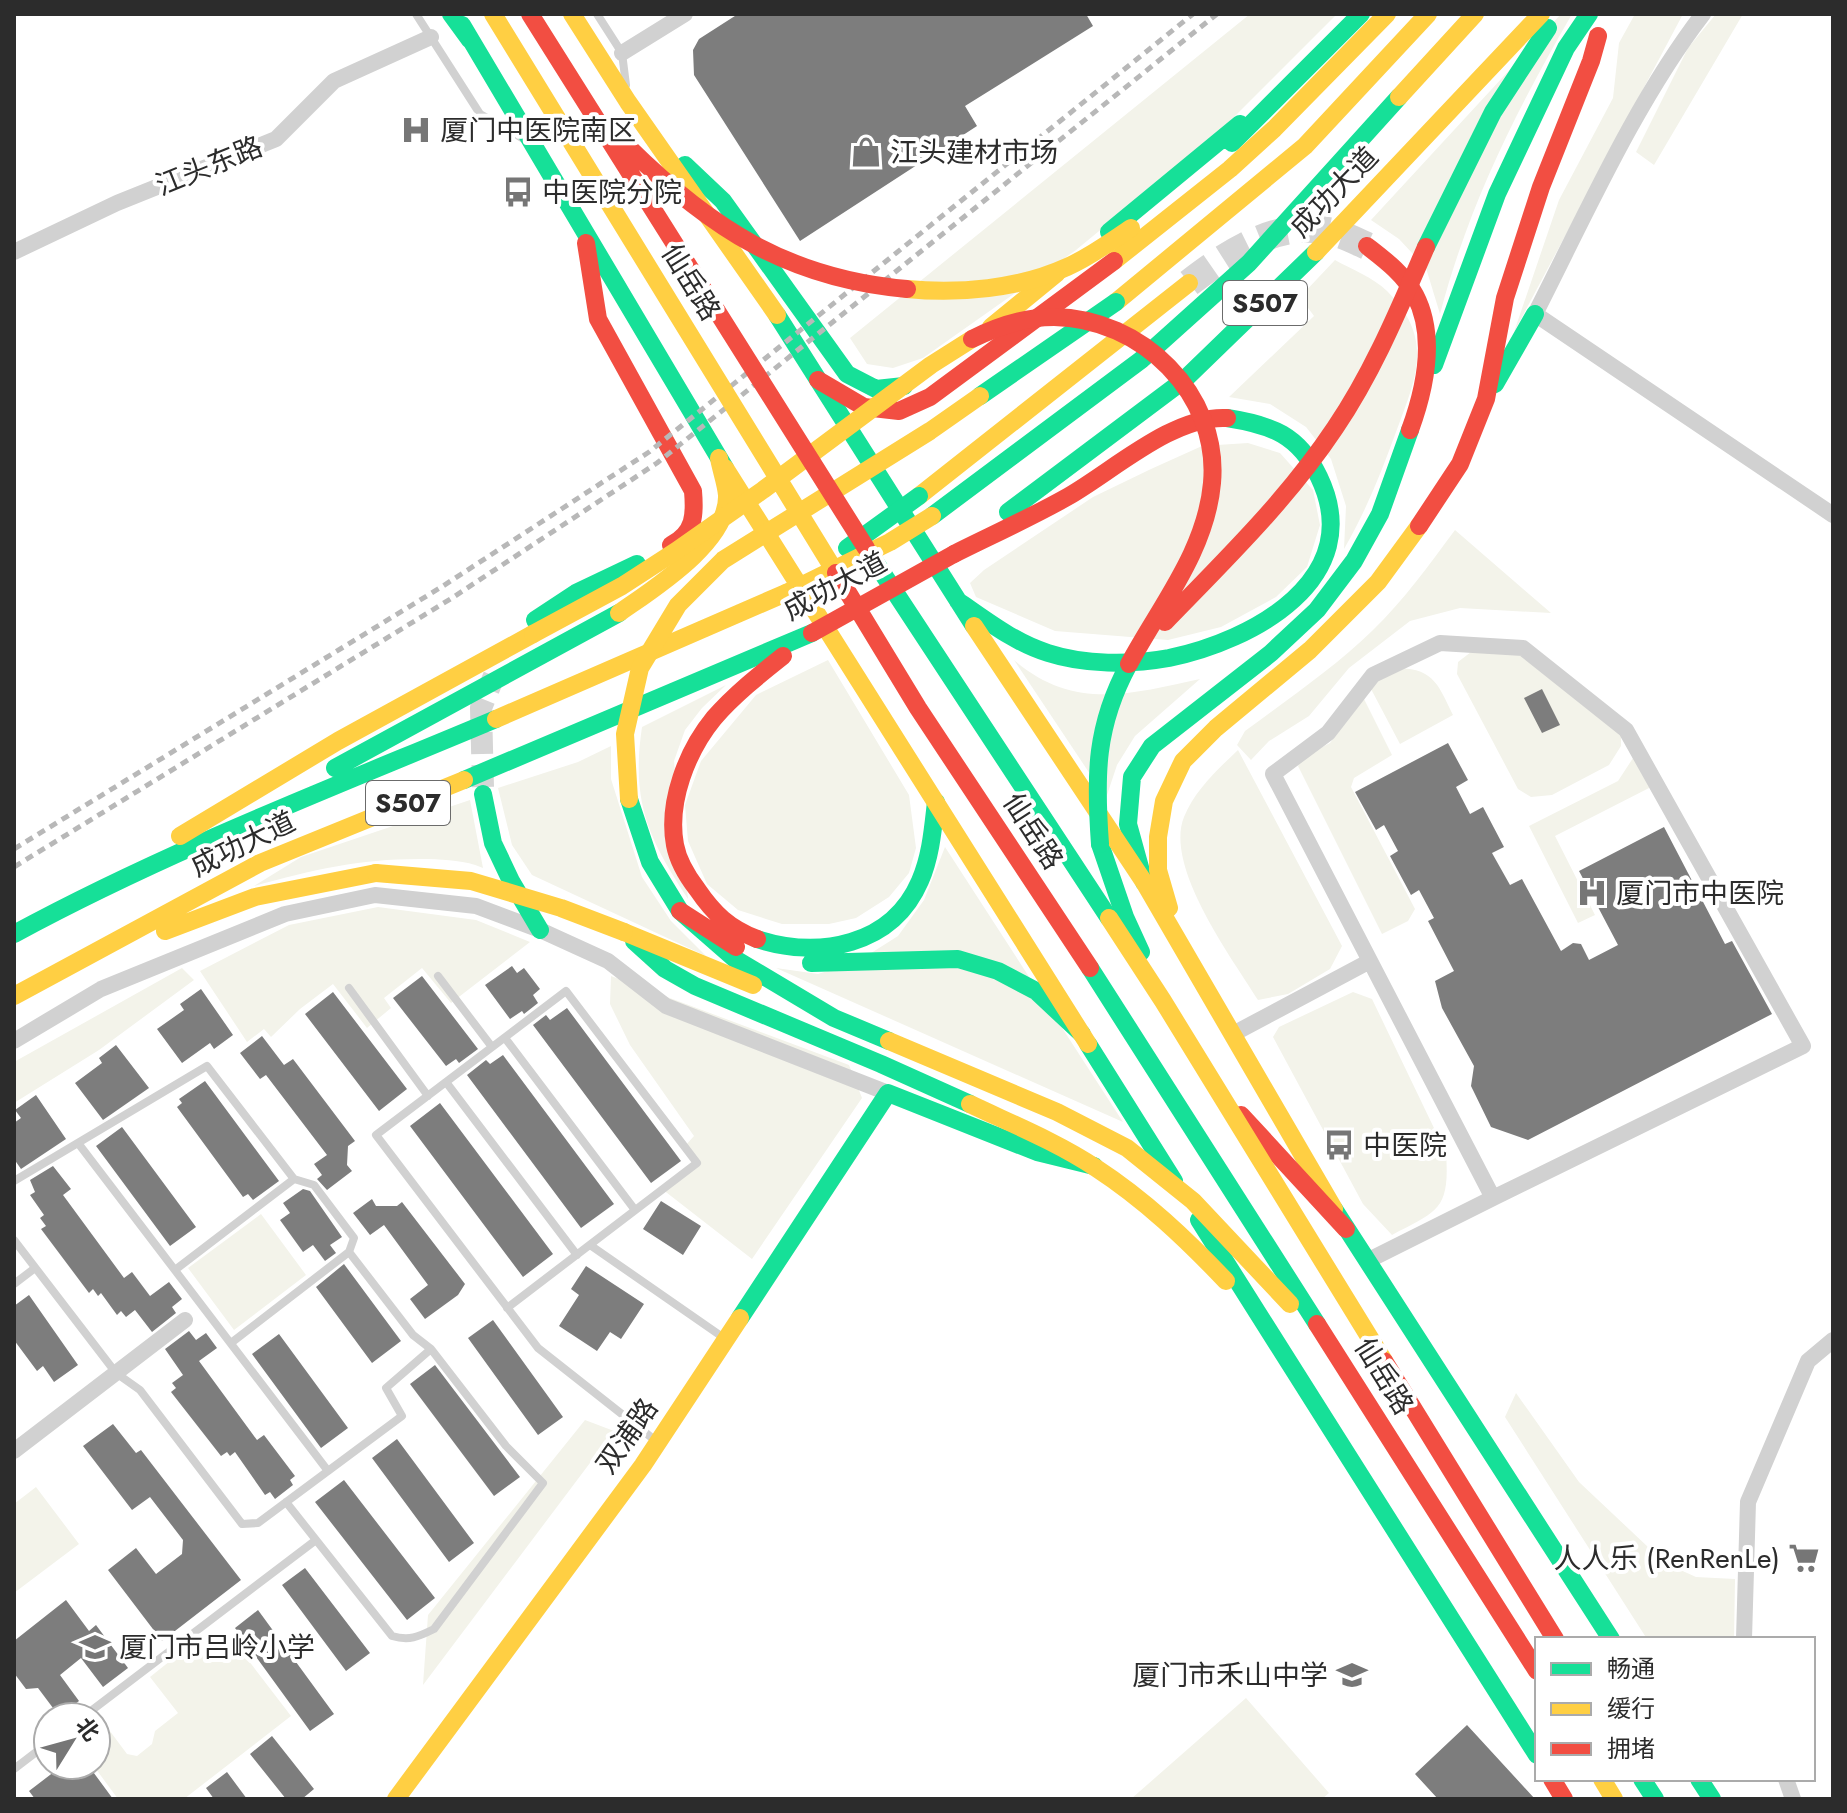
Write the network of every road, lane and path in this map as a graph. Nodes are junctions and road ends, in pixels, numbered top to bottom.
1 (416, 14) edge
2 (453, 14) edge
3 (493, 14) edge
4 (530, 14) edge
5 (572, 14) edge
6 (597, 14) edge
7 (685, 14) edge
8 (1352, 14) edge
9 (1361, 14) edge
10 (1387, 14) edge
11 (1428, 14) edge
12 (1475, 14) edge
13 (1541, 14) edge
14 (1558, 14) edge
15 (1589, 14) edge
16 (1703, 14) edge
17 (1598, 36) dead end
18 (431, 37) junction
19 (622, 53) junction
20 (577, 91) junction
21 (628, 102) junction
22 (646, 128) junction
23 (532, 143) junction
24 (584, 230) junction
25 (1367, 246) tunnel mouth
26 (14, 252) edge
27 (1189, 283) tunnel mouth
28 (1535, 314) junction
29 (818, 380) junction
30 (1423, 396) junction
31 (1486, 399) junction
32 (719, 458) junction
33 (1833, 515) edge
34 (954, 554) junction
35 (786, 593) junction
36 (958, 601) junction
37 (534, 628) junction
38 (812, 633) junction
39 (1137, 651) junction
40 (483, 794) tunnel mouth
41 (936, 802) junction
42 (187, 848) junction
43 (1144, 882) junction
44 (66, 904) junction
45 (680, 911) junction
46 (540, 930) junction
47 (624, 932) junction
48 (14, 934) edge
49 (1177, 936) junction
50 (102, 948) junction
51 (1370, 961) junction
52 (438, 976) dead end
53 (349, 988) dead end
54 (14, 996) edge
55 (1163, 1001) junction
56 (834, 1018) junction
57 (1082, 1034) junction
58 (1233, 1034) junction
59 (505, 1038) junction
60 (14, 1041) edge
61 (492, 1047) junction
62 (446, 1082) junction
63 (1212, 1084) junction
64 (888, 1093) junction
65 (428, 1096) junction
66 (78, 1143) junction
67 (1094, 1166) junction
68 (294, 1179) junction
69 (14, 1181) edge
70 (1493, 1198) junction
71 (635, 1210) junction
72 (1346, 1229) junction
73 (14, 1240) edge
74 (590, 1245) junction
75 (349, 1252) junction
76 (577, 1255) junction
77 (1367, 1261) junction
78 (35, 1268) junction
79 (175, 1270) junction
80 (14, 1284) edge
81 (507, 1308) junction
82 (1256, 1310) junction
83 (185, 1320) dead end
84 (726, 1340) junction
85 (1833, 1340) edge
86 (231, 1343) junction
87 (431, 1349) junction
88 (1342, 1361) junction
89 (116, 1373) junction
90 (658, 1443) junction
91 (14, 1451) edge
92 (328, 1471) junction
93 (286, 1502) junction
94 (316, 1540) junction
95 (1554, 1637) edge
96 (1610, 1637) edge
97 (1744, 1637) edge
98 (1535, 1668) edge
99 (104, 1701) edge
100 (1535, 1752) edge
101 (32, 1755) edge
102 (14, 1769) edge
103 (1553, 1781) edge
104 (1603, 1781) edge
105 (1643, 1781) edge
106 (1700, 1781) edge
107 (396, 1799) edge
108 (1564, 1799) edge
109 (1614, 1799) edge
110 (1655, 1799) edge
111 (1712, 1799) edge

1 - 18 lane
2 - 23 main road
3 - 88 main road, 仙岳路, bridge
4 - 20 main road, 仙岳路, bridge
5 - 21 main road
6 - 19 lane
7 - 19 street
8 - 22 main road
9 - 20 main road, bridge
10 - 29 main road
11 - 45 main road, bridge
12 - 35 main road, 成功大道 / S507, bridge
13 - 34 main road, 成功大道 / S507
14 - 39 main road, bridge
15 - 30 main road
16 - 28 street
17 - 31 main road
18 - 23 lane
18 - 26 street, 江头东路
19 - 21 lane
20 - 55 main road, 仙岳路, bridge
21 - 22 main road
22 - 29 main road
23 - 24 main road
24 - 32 main road
24 - 37 main road
25 - 30 main road
27 - 35 main road, bridge
28 - 31 main road
28 - 33 street
29 - 36 main road
30 - 43 main road
31 - 49 main road
32 - 41 main road
32 - 42 main road
34 - 36 main road
34 - 38 main road, 成功大道 / S507, bridge
35 - 42 main road, 成功大道 / S507
36 - 43 main road
37 - 39 main road, bridge
37 - 44 main road
38 - 41 main road
38 - 50 main road, 成功大道 / S507
39 - 55 main road, bridge
40 - 46 main road
41 - 57 main road
42 - 44 main road, 成功大道 / S507
43 - 49 main road
44 - 48 main road, 成功大道 / S507
45 - 56 main road
45 - 57 main road
46 - 60 street
46 - 64 street
47 - 50 main road, bridge
47 - 56 main road
47 - 67 main road
49 - 58 main road
50 - 54 main road, 成功大道 / S507
51 - 58 street
51 - 70 street
51 - 70 street
52 - 61 lane
53 - 65 lane
55 - 63 main road, 仙岳路, bridge
56 - 88 main road, bridge
57 - 82 main road
58 - 72 main road
59 - 61 lane
59 - 71 lane
59 - 71 lane
61 - 62 lane
62 - 65 lane
62 - 76 lane
63 - 72 main road
63 - 95 main road, 仙岳路, bridge
64 - 67 main road
64 - 84 main road, 双浦路
65 - 81 lane
66 - 68 lane
66 - 69 lane
66 - 79 lane
67 - 82 main road
68 - 75 lane
68 - 79 lane
70 - 77 street
71 - 74 lane
72 - 77 main road
73 - 78 lane
74 - 76 lane
74 - 84 lane
75 - 86 lane
75 - 87 lane
76 - 81 lane
77 - 96 main road
78 - 80 lane
78 - 89 lane
79 - 86 lane
81 - 90 lane
82 - 100 main road
83 - 89 street
84 - 90 main road, 双浦路
85 - 97 street
86 - 92 lane
87 - 92 lane
87 - 94 lane
88 - 98 main road, 仙岳路, bridge
89 - 91 street
89 - 93 lane
90 - 107 main road, 双浦路
92 - 93 lane
93 - 94 lane
94 - 99 lane
101 - 102 lane
103 - 108 main road
104 - 109 main road
105 - 110 main road
106 - 111 main road

